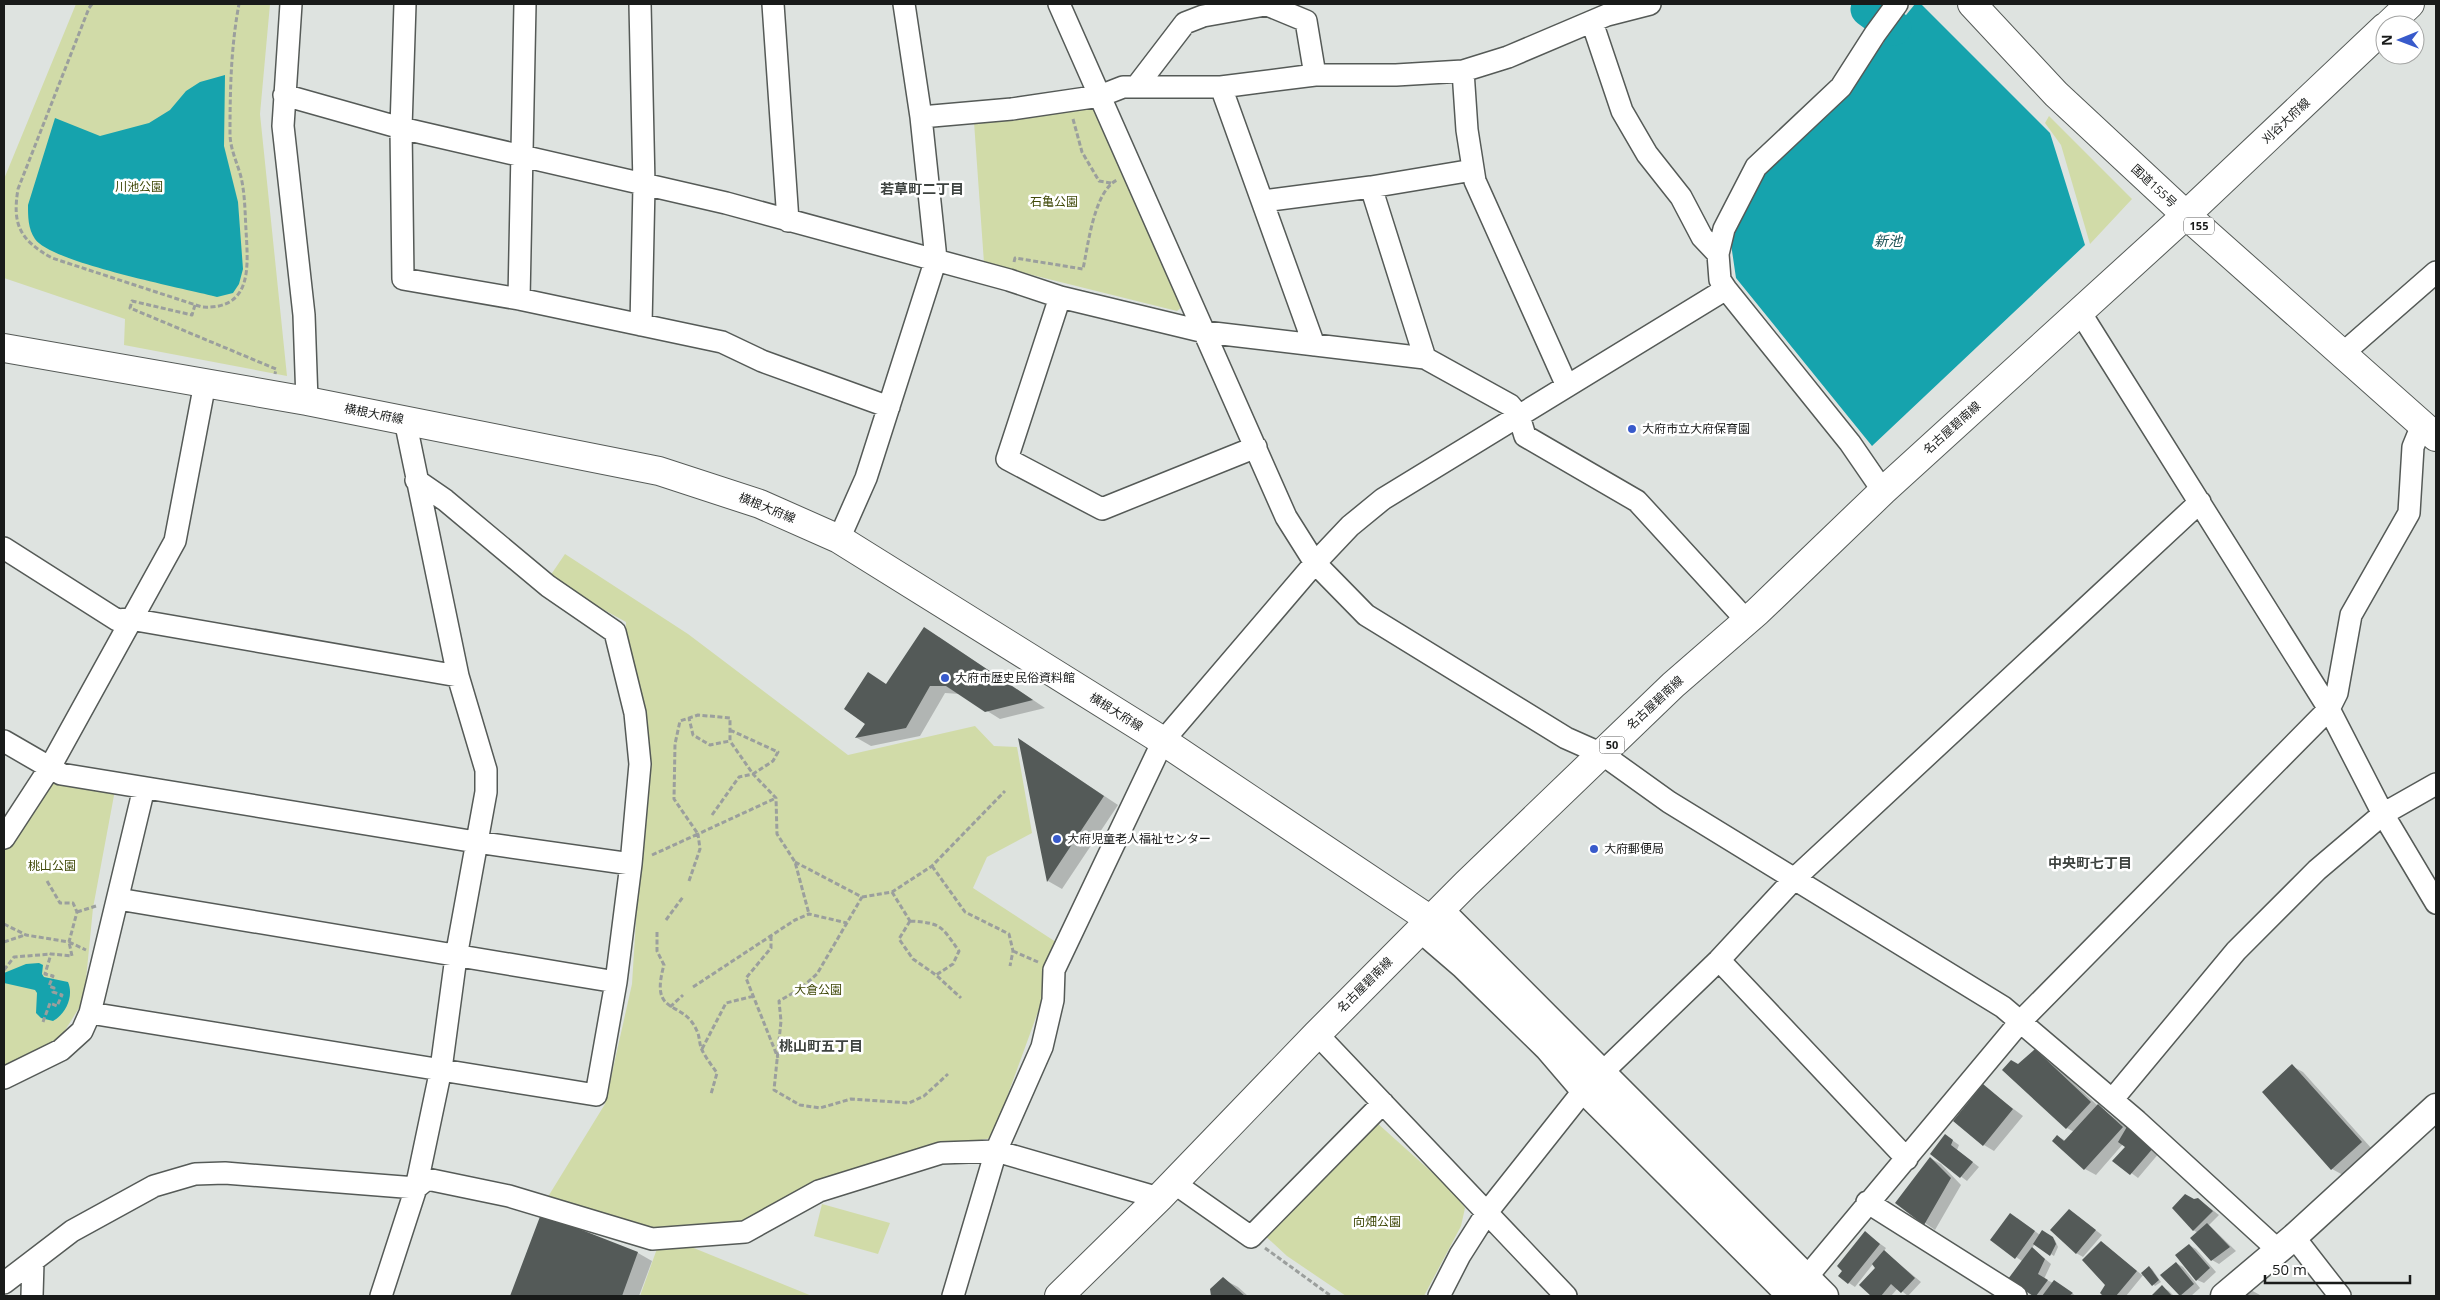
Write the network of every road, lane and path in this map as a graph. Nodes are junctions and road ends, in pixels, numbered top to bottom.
1 (92, 4) edge
2 (239, 4) edge
3 (291, 4) edge
4 (405, 4) edge
5 (525, 4) edge
6 (640, 4) edge
7 (773, 4) edge
8 (904, 4) edge
9 (1059, 4) edge
10 (1265, 4) edge
11 (1650, 4) edge
12 (1972, 4) edge
13 (2410, 4) edge
14 (1893, 10) edge
15 (1600, 11) edge
16 (2398, 15) edge
17 (2375, 36) edge
18 (1463, 71) junction
19 (1315, 75) junction
20 (1136, 87) junction
21 (1221, 87) junction
22 (284, 96) junction
23 (1100, 96) junction
24 (1072, 116) dead end
25 (921, 117) junction
26 (402, 128) junction
27 (521, 154) junction
28 (1473, 170) junction
29 (1133, 173) junction
30 (1110, 183) junction
31 (644, 185) junction
32 (1371, 187) junction
33 (1263, 201) junction
34 (2186, 215) junction
35 (788, 221) junction
36 (1718, 254) junction
37 (1014, 258) dead end
38 (936, 259) junction
39 (2436, 272) edge
40 (1726, 289) junction
41 (1060, 297) junction
42 (519, 299) junction
43 (195, 305) junction
44 (2080, 312) junction
45 (641, 325) junction
46 (1205, 332) junction
47 (1314, 345) junction
48 (4, 348) edge
49 (2341, 355) junction
50 (1425, 358) junction
51 (205, 383) junction
52 (1567, 386) junction
53 (270, 395) junction
54 (307, 402) junction
55 (889, 407) junction
56 (1519, 416) junction
57 (405, 420) junction
58 (2429, 431) edge
59 (1256, 448) junction
60 (416, 480) junction
61 (1883, 491) junction
62 (2200, 502) junction
63 (839, 538) junction
64 (4, 548) edge
65 (1315, 563) junction
66 (130, 619) junction
67 (1747, 621) junction
68 (458, 676) junction
69 (2329, 709) junction
70 (689, 718) junction
71 (730, 730) junction
72 (4, 741) edge
73 (730, 741) junction
74 (1163, 742) junction
75 (1602, 754) junction
76 (49, 769) junction
77 (753, 774) junction
78 (2436, 784) edge
79 (144, 788) junction
80 (1004, 791) dead end
81 (776, 798) junction
82 (2383, 814) junction
83 (712, 815) dead end
84 (698, 834) junction
85 (4, 838) edge
86 (476, 842) junction
87 (651, 856) dead end
88 (795, 862) junction
89 (632, 864) junction
90 (932, 866) junction
91 (1794, 879) junction
92 (47, 881) dead end
93 (689, 881) dead end
94 (892, 892) junction
95 (862, 897) junction
96 (683, 898) dead end
97 (118, 899) junction
98 (2436, 903) edge
99 (809, 914) junction
100 (1430, 919) junction
101 (666, 920) dead end
102 (910, 920) junction
103 (847, 923) junction
104 (4, 924) edge
105 (657, 932) dead end
106 (26, 935) junction
107 (771, 936) junction
108 (4, 942) edge
109 (69, 942) junction
110 (1014, 951) junction
111 (88, 952) dead end
112 (51, 954) junction
113 (456, 956) junction
114 (1720, 960) junction
115 (1010, 966) dead end
116 (5, 968) edge
117 (1054, 970) junction
118 (936, 976) junction
119 (616, 982) junction
120 (693, 987) dead end
121 (683, 995) dead end
122 (754, 996) junction
123 (961, 998) dead end
124 (670, 1007) junction
125 (90, 1012) junction
126 (43, 1022) dead end
127 (2020, 1022) junction
128 (1317, 1034) junction
129 (702, 1049) junction
130 (778, 1058) junction
131 (441, 1069) junction
132 (948, 1074) dead end
133 (4, 1078) edge
134 (1593, 1081) junction
135 (711, 1094) dead end
136 (2112, 1100) junction
137 (1383, 1103) junction
138 (2436, 1106) edge
139 (996, 1151) junction
140 (1906, 1159) junction
141 (416, 1188) junction
142 (1167, 1191) junction
143 (1867, 1202) junction
144 (1488, 1211) junction
145 (1251, 1237) junction
146 (2286, 1243) junction
147 (33, 1262) junction
148 (4, 1283) edge
149 (1800, 1290) edge
150 (32, 1296) edge
151 (380, 1296) edge
152 (953, 1296) edge
153 (1059, 1296) edge
154 (1331, 1296) edge
155 (1439, 1296) edge
156 (1566, 1296) edge
157 (1824, 1296) edge
158 (2016, 1296) edge
159 (2224, 1296) edge
160 (2340, 1296) edge

1 - 43 path
2 - 43 path
3 - 22 street
4 - 26 street
5 - 27 street
6 - 31 street
7 - 35 street
8 - 25 street
9 - 23 street
10 - 19 street
10 - 20 street
11 - 15 street
12 - 34 main road, 国道155号 / 155
13 - 16 main road, 刈谷大府線
14 - 36 street
15 - 18 street
15 - 36 street
17 - 34 main road, 刈谷大府線
18 - 19 street
18 - 28 street
19 - 21 street
20 - 21 street
20 - 23 street
21 - 33 street
22 - 26 street
22 - 54 street
23 - 25 street
23 - 29 street
24 - 30 path
25 - 38 street
26 - 27 street
26 - 42 street
27 - 31 street
27 - 42 street
28 - 32 street
28 - 52 street
29 - 30 path
29 - 46 street
30 - 37 path
31 - 35 street
31 - 45 street
32 - 33 street
32 - 50 street
33 - 47 street
34 - 44 main road, 名古屋碧南線 / 50
34 - 49 main road, 国道155号 / 155
35 - 38 street
36 - 40 street
38 - 41 street
38 - 55 street
39 - 49 street
40 - 52 street
40 - 61 street
41 - 46 street
41 - 59 street
42 - 45 street
43 - 53 path
44 - 61 main road, 名古屋碧南線 / 50
44 - 62 street
45 - 55 street
46 - 47 street
46 - 59 street
47 - 50 street
48 - 51 main road, 横根大府線
49 - 58 main road, 国道155号 / 155
50 - 56 street
51 - 53 main road, 横根大府線
51 - 66 street
52 - 56 street
53 - 54 main road, 横根大府線
54 - 57 main road, 横根大府線
55 - 63 street
56 - 65 street
56 - 67 street
57 - 60 street
57 - 63 main road, 横根大府線
58 - 69 street
59 - 65 street
60 - 68 street
60 - 89 street
61 - 67 main road, 名古屋碧南線 / 50
62 - 69 street
62 - 91 street
63 - 74 main road, 横根大府線
64 - 66 street
65 - 74 street
65 - 75 street
66 - 68 street
66 - 76 street
67 - 75 main road, 名古屋碧南線 / 50
68 - 86 street
69 - 82 street
69 - 127 street
70 - 71 path
70 - 73 path
70 - 84 path
71 - 73 path
71 - 77 path
72 - 76 street
73 - 77 path
74 - 100 main road, 横根大府線
74 - 117 street
75 - 91 street
75 - 100 main road, 名古屋碧南線 / 50
76 - 79 street
76 - 85 street
77 - 81 path
77 - 83 path
78 - 82 street
79 - 86 street
79 - 97 street
80 - 90 path
81 - 84 path
81 - 88 path
82 - 98 street
82 - 136 street
84 - 87 path
84 - 93 path
86 - 89 street
86 - 113 street
88 - 95 path
88 - 99 path
89 - 119 street
90 - 94 path
90 - 110 path
91 - 114 street
91 - 127 street
92 - 109 path
94 - 95 path
94 - 102 path
95 - 103 path
96 - 101 path
97 - 113 street
97 - 125 street
99 - 103 path
99 - 107 path
100 - 128 main road, 名古屋碧南線 / 50
100 - 134 street
102 - 118 path
102 - 118 path
103 - 130 path
104 - 106 path
105 - 124 path
106 - 108 path
106 - 109 path
107 - 120 path
107 - 122 path
109 - 111 path
109 - 112 path
110 - 115 path
110 - 117 path
112 - 116 path
112 - 126 path
113 - 119 street
113 - 131 street
114 - 134 street
114 - 140 street
117 - 139 street
118 - 123 path
119 - 131 street
121 - 124 path
122 - 129 path
122 - 130 path
124 - 129 path
125 - 131 street
125 - 133 street
127 - 136 street
127 - 140 street
128 - 137 street
128 - 142 main road, 名古屋碧南線 / 50
129 - 135 path
130 - 132 path
131 - 141 street
134 - 144 street
134 - 149 street
136 - 146 street
137 - 144 street
137 - 145 street
138 - 146 street
139 - 141 street
139 - 142 street
139 - 152 street
140 - 143 street
141 - 147 street
141 - 151 street
142 - 145 street
142 - 153 main road, 名古屋碧南線 / 50
143 - 149 street
143 - 158 street
144 - 155 street
144 - 156 street
145 - 154 path
146 - 159 street
146 - 160 street
147 - 148 street
147 - 150 street
149 - 157 street

